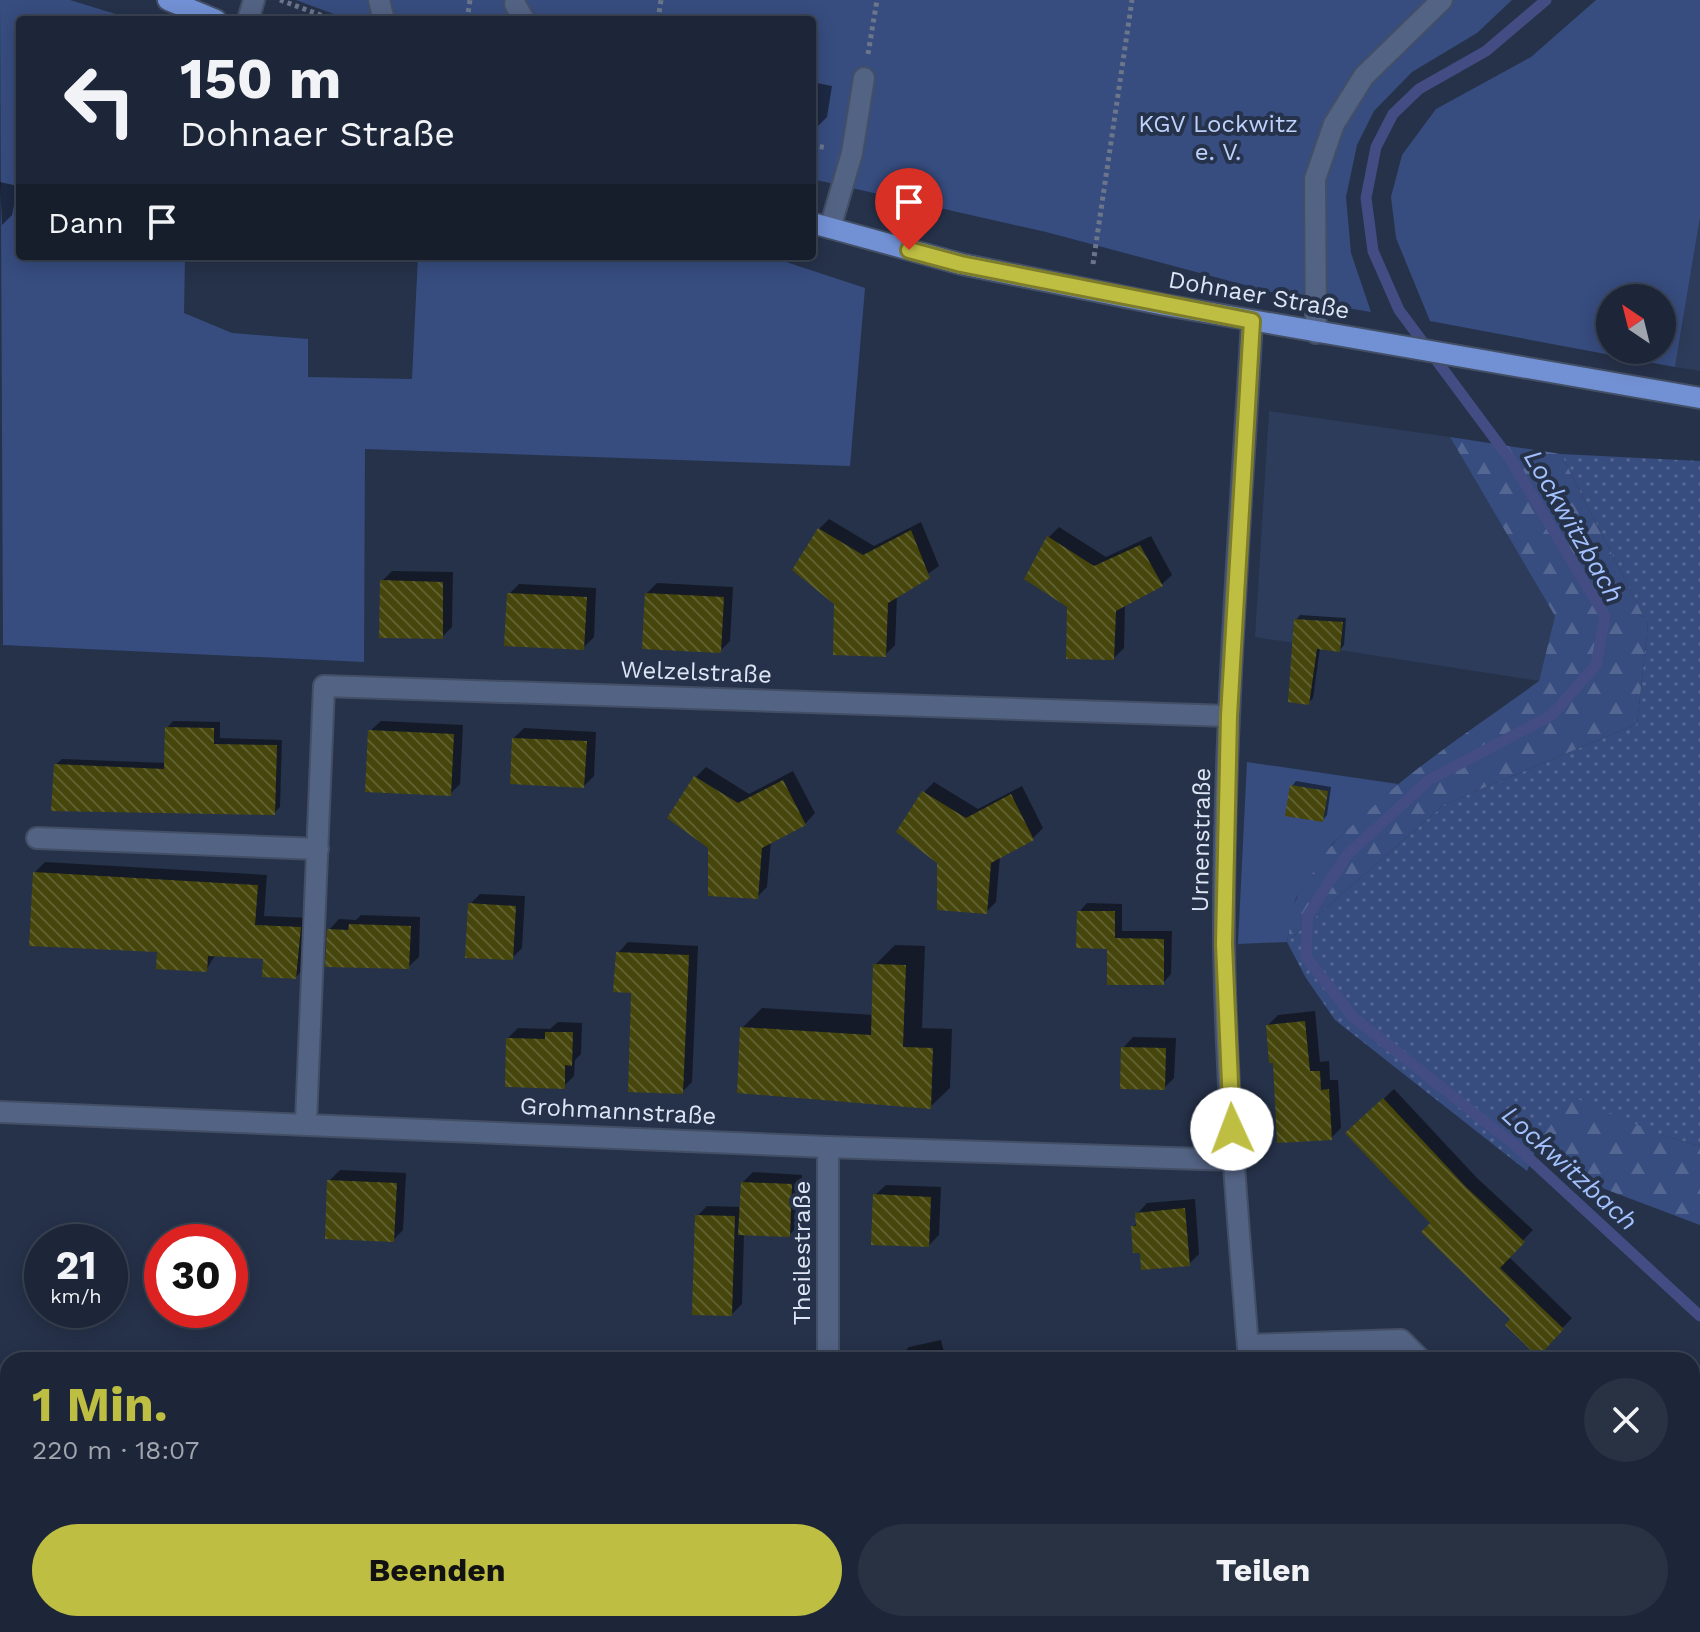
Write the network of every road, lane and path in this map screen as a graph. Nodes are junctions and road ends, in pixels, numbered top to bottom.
1 (168, 0) edge
2 (279, 0) edge
3 (877, 0) edge
4 (1132, 0) edge
5 (1442, 0) edge
6 (205, 16) edge
7 (323, 16) edge
8 (864, 78) joint
9 (821, 226) edge
10 (1095, 247) dead end
11 (1252, 321) junction
12 (1323, 334) junction
13 (1700, 398) edge
14 (1229, 716) junction
15 (37, 838) dead end
16 (318, 849) junction
17 (0, 1112) edge
18 (306, 1122) junction
19 (828, 1147) junction
20 (1233, 1160) junction
21 (828, 1352) edge
22 (1248, 1352) edge
23 (1413, 1352) edge

1 - 6 main road
2 - 7 path
3 - 8 path
4 - 10 path
5 - 12 street
8 - 9 street
9 - 11 main road, Dohnaer Straße
11 - 12 main road, Dohnaer Straße
11 - 14 street, Urnenstraße
12 - 13 main road, Dohnaer Straße
14 - 16 street, Welzelstraße
14 - 20 street, Urnenstraße
15 - 16 street
16 - 18 street, Welzelstraße
17 - 18 street, Grohmannstraße
18 - 19 street, Grohmannstraße
19 - 20 street, Grohmannstraße
19 - 21 street, Theilestraße
20 - 22 street, Urnenstraße
22 - 23 street

